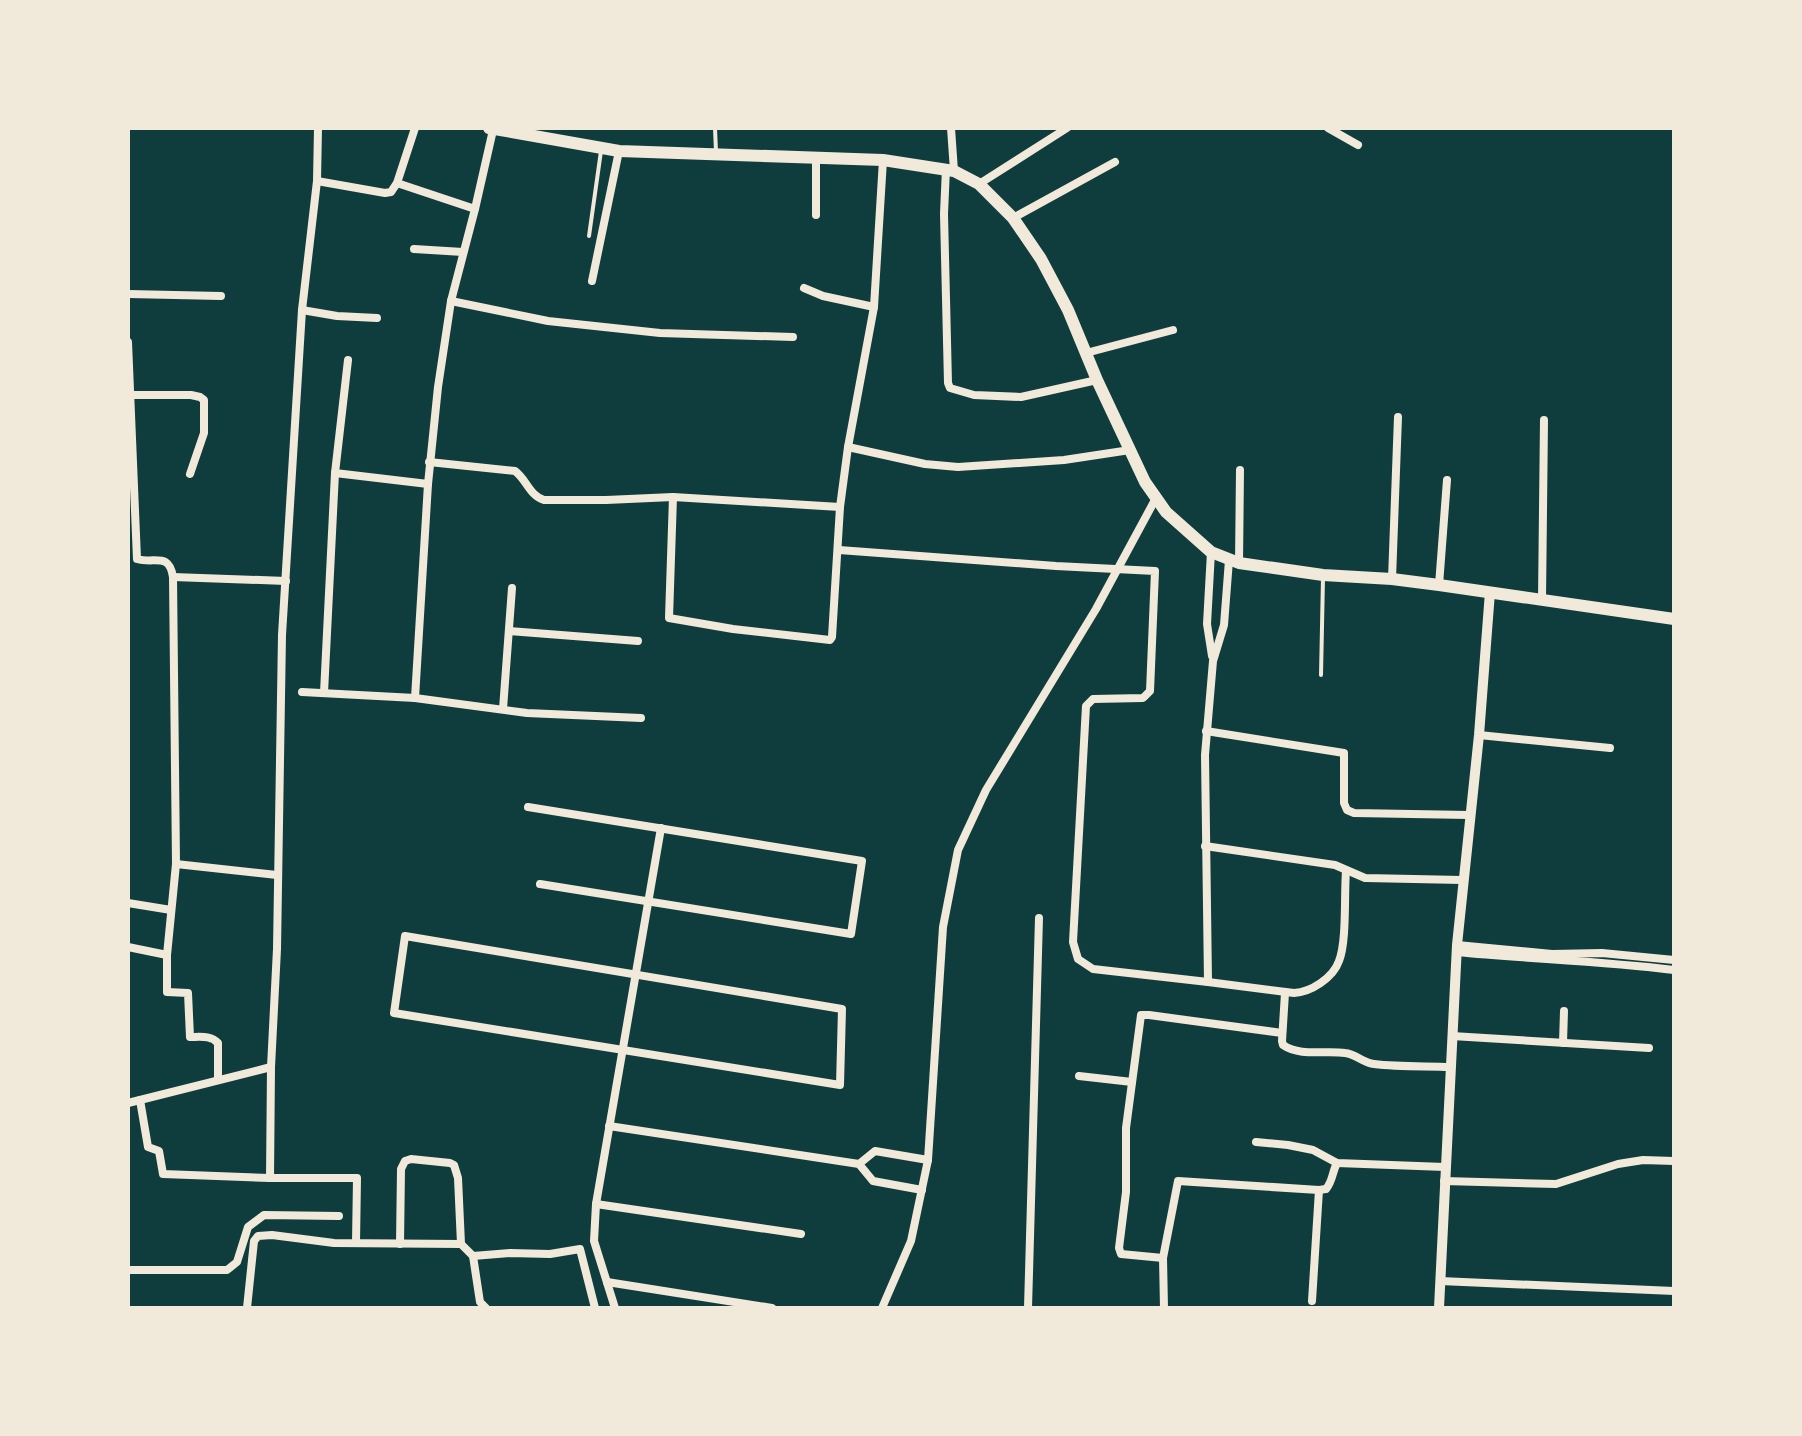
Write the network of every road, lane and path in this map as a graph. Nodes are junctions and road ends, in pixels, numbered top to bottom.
1 (318, 128) edge
2 (415, 128) edge
3 (715, 128) edge
4 (951, 128) edge
5 (1067, 128) edge
6 (1328, 128) edge
7 (491, 129) edge
8 (1358, 145) dead end
9 (601, 148) junction
10 (619, 151) junction
11 (716, 155) junction
12 (816, 158) junction
13 (883, 160) junction
14 (1115, 162) dead end
15 (950, 170) junction
16 (317, 181) junction
17 (397, 183) junction
18 (979, 184) junction
19 (475, 209) junction
20 (816, 215) dead end
21 (1013, 218) junction
22 (589, 236) dead end
23 (414, 249) dead end
24 (463, 252) junction
25 (592, 281) dead end
26 (804, 288) dead end
27 (128, 294) edge
28 (221, 296) dead end
29 (451, 301) junction
30 (874, 307) junction
31 (302, 310) junction
32 (377, 318) dead end
33 (1173, 330) dead end
34 (793, 337) dead end
35 (128, 342) edge
36 (1086, 353) junction
37 (348, 360) dead end
38 (1097, 380) junction
39 (130, 395) junction
40 (1398, 417) dead end
41 (1544, 420) dead end
42 (848, 447) junction
43 (1130, 450) junction
44 (429, 462) junction
45 (1240, 470) dead end
46 (335, 473) junction
47 (190, 474) dead end
48 (1447, 480) dead end
49 (428, 484) junction
50 (673, 497) junction
51 (1156, 498) junction
52 (840, 507) junction
53 (839, 550) junction
54 (1211, 552) junction
55 (132, 558) edge
56 (1234, 562) junction
57 (1117, 569) junction
58 (1323, 575) junction
59 (173, 577) junction
60 (1392, 579) junction
61 (286, 581) junction
62 (1439, 585) junction
63 (512, 588) dead end
64 (1490, 592) junction
65 (1542, 600) junction
66 (1674, 619) edge
67 (509, 631) junction
68 (638, 641) dead end
69 (1213, 661) junction
70 (1321, 675) dead end
71 (302, 692) dead end
72 (324, 693) junction
73 (415, 698) junction
74 (503, 709) junction
75 (641, 718) dead end
76 (1206, 731) junction
77 (1479, 735) junction
78 (1610, 748) dead end
79 (528, 807) dead end
80 (1469, 815) junction
81 (661, 828) junction
82 (1205, 846) junction
83 (176, 864) junction
84 (1346, 871) junction
85 (277, 875) junction
86 (1462, 880) junction
87 (540, 884) dead end
88 (648, 901) junction
89 (128, 903) edge
90 (171, 910) junction
91 (1039, 918) dead end
92 (128, 947) edge
93 (1456, 949) junction
94 (167, 955) junction
95 (1674, 960) edge
96 (1674, 970) edge
97 (635, 974) junction
98 (1208, 982) junction
99 (1285, 993) junction
100 (1564, 1011) dead end
101 (1282, 1033) junction
102 (1452, 1036) junction
103 (1563, 1043) junction
104 (1649, 1048) dead end
105 (622, 1050) junction
106 (271, 1067) junction
107 (1450, 1067) junction
108 (1079, 1076) dead end
109 (218, 1080) junction
110 (1132, 1082) junction
111 (140, 1100) junction
112 (128, 1103) edge
113 (609, 1126) junction
114 (1256, 1142) dead end
115 (928, 1160) junction
116 (1674, 1161) edge
117 (1337, 1163) junction
118 (859, 1164) junction
119 (1445, 1167) junction
120 (270, 1178) junction
121 (1444, 1181) junction
122 (922, 1190) junction
123 (1319, 1190) junction
124 (596, 1204) junction
125 (339, 1216) dead end
126 (801, 1234) dead end
127 (356, 1243) junction
128 (400, 1244) junction
129 (461, 1244) junction
130 (473, 1256) junction
131 (1163, 1258) junction
132 (128, 1270) edge
133 (1440, 1281) junction
134 (607, 1282) junction
135 (1674, 1291) edge
136 (1312, 1301) dead end
137 (247, 1308) edge
138 (486, 1308) edge
139 (595, 1308) edge
140 (615, 1308) edge
141 (772, 1308) edge
142 (882, 1308) edge
143 (1028, 1308) edge
144 (1164, 1308) edge
145 (1439, 1308) edge

1 - 16 street
2 - 17 street
3 - 11 lane
4 - 15 street
5 - 18 street
6 - 8 street
7 - 9 main road
7 - 19 street
9 - 10 main road
9 - 22 lane
10 - 11 main road
10 - 25 street
11 - 12 main road
12 - 13 main road
12 - 20 street
13 - 15 main road
13 - 30 street
14 - 21 street
15 - 18 main road
15 - 38 street
16 - 17 street
16 - 31 street
17 - 19 street
18 - 21 main road
19 - 24 street
21 - 36 main road
23 - 24 street
24 - 29 street
26 - 30 street
27 - 28 street
29 - 34 street
29 - 44 street
30 - 42 street
31 - 32 street
31 - 61 street
33 - 36 street
35 - 39 street
36 - 38 main road
37 - 46 street
38 - 43 main road
39 - 47 street
39 - 55 street
40 - 60 street
41 - 65 street
42 - 43 street
42 - 52 street
43 - 51 main road
44 - 49 street
44 - 50 street
45 - 56 street
46 - 49 street
46 - 72 street
48 - 62 street
49 - 73 street
50 - 52 street
50 - 53 street
51 - 54 main road
51 - 57 street
52 - 53 street
53 - 57 street
54 - 56 main road
54 - 69 street
55 - 59 street
56 - 58 main road
56 - 69 street
57 - 98 street
57 - 115 street
58 - 60 main road
58 - 70 lane
59 - 61 street
59 - 83 street
60 - 62 main road
61 - 85 street
62 - 64 main road
63 - 67 street
64 - 65 main road
64 - 77 street
65 - 66 main road
67 - 68 street
67 - 74 street
69 - 76 street
71 - 72 street
72 - 73 street
73 - 74 street
74 - 75 street
76 - 80 street
76 - 82 street
77 - 78 street
77 - 80 street
79 - 81 street
80 - 86 street
81 - 88 street
81 - 88 street
82 - 84 street
82 - 98 street
83 - 85 street
83 - 90 street
84 - 86 street
84 - 99 street
85 - 106 street
86 - 93 street
87 - 88 street
88 - 97 street
89 - 90 street
90 - 94 street
91 - 143 street
92 - 94 street
93 - 95 street
93 - 96 street
93 - 102 street
94 - 109 street
97 - 105 street
97 - 105 street
97 - 105 street
98 - 99 street
99 - 101 street
100 - 103 street
101 - 107 street
101 - 110 street
102 - 103 street
102 - 107 street
103 - 104 street
105 - 113 street
106 - 109 street
106 - 120 street
107 - 119 street
108 - 110 street
109 - 111 street
110 - 131 street
111 - 112 street
111 - 120 street
113 - 118 street
113 - 124 street
114 - 117 street
115 - 118 street
115 - 122 street
116 - 121 street
117 - 119 street
117 - 123 street
118 - 122 street
119 - 121 street
120 - 127 street
121 - 133 street
122 - 142 street
123 - 131 street
123 - 136 street
124 - 126 street
124 - 134 street
125 - 132 street
127 - 128 street
127 - 137 street
128 - 129 street
128 - 129 street
129 - 130 street
130 - 138 street
130 - 139 street
131 - 144 street
133 - 135 street
133 - 145 street
134 - 140 street
134 - 141 street

